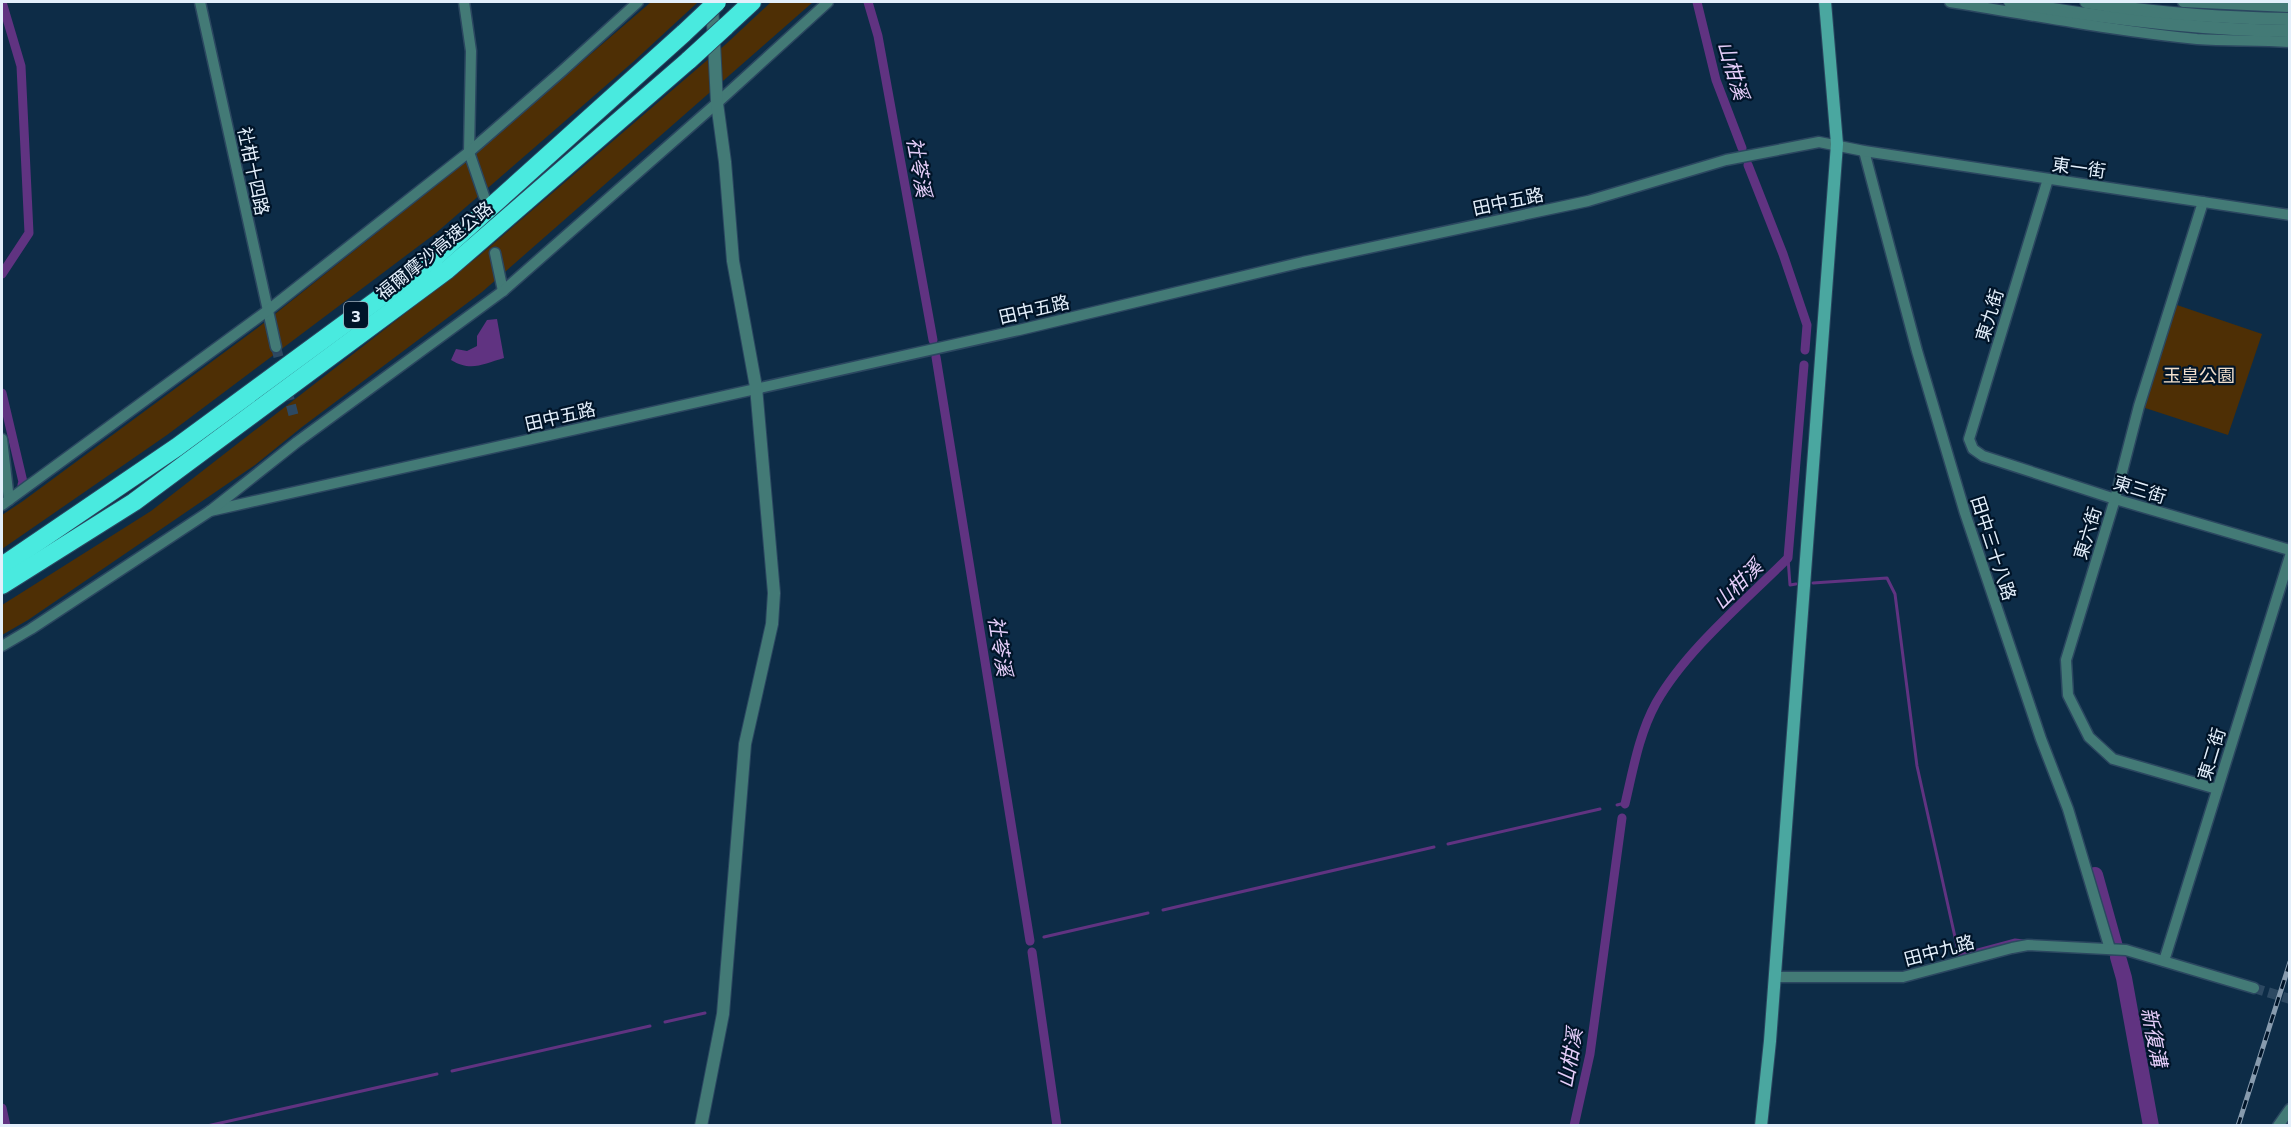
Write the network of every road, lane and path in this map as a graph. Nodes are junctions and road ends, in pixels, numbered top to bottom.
1 (200, 2) edge
2 (464, 2) edge
3 (638, 2) edge
4 (712, 2) edge
5 (717, 2) edge
6 (752, 2) edge
7 (828, 2) edge
8 (1825, 2) edge
9 (1950, 2) edge
10 (2086, 2) edge
11 (2183, 2) edge
12 (2227, 5) junction
13 (2010, 7) edge
14 (2289, 8) edge
15 (2276, 19) junction
16 (2289, 19) edge
17 (2289, 31) edge
18 (2261, 36) junction
19 (2289, 42) edge
20 (717, 103) junction
21 (1837, 144) junction
22 (1864, 151) junction
23 (469, 152) junction
24 (2048, 179) junction
25 (484, 196) dead end
26 (2203, 202) junction
27 (2289, 215) edge
28 (495, 253) dead end
29 (503, 291) junction
30 (267, 311) junction
31 (276, 347) tunnel mouth
32 (756, 387) junction
33 (2, 439) edge
34 (1983, 456) joint
35 (2115, 499) junction
36 (5, 503) edge
37 (210, 511) junction
38 (2289, 550) edge
39 (2289, 556) edge
40 (2, 566) edge
41 (2, 585) edge
42 (2, 646) edge
43 (2217, 789) junction
44 (2110, 950) junction
45 (2164, 961) junction
46 (1775, 977) junction
47 (2254, 988) tunnel mouth
48 (2289, 1109) edge
49 (700, 1125) edge
50 (1761, 1125) edge
51 (2278, 1125) edge

1 - 30 street, 社柑十四路
2 - 23 street
3 - 23 street
4 - 20 street
5 - 40 highway, 福爾摩沙高速公路 / 3, bridge
6 - 41 highway, 福爾摩沙高速公路 / 3, bridge
7 - 20 street
8 - 21 main road
9 - 13 street
10 - 15 street
11 - 12 street
12 - 14 street
12 - 15 street
13 - 18 street
13 - 18 street
15 - 16 street
17 - 18 street
18 - 19 street
20 - 29 street
20 - 32 street
21 - 22 street, 田中五路
21 - 32 street, 田中五路
21 - 46 main road
22 - 24 street, 東一街
22 - 44 street, 田中三十八路
23 - 25 street
23 - 30 street
24 - 26 street, 東一街
24 - 34 street, 東九街
26 - 27 street, 東一街
26 - 35 street, 東六街
28 - 29 street
29 - 37 street
30 - 31 street, 社柑十四路
30 - 36 street
32 - 37 street, 田中五路
32 - 49 street
33 - 36 street
34 - 35 street, 東三街
35 - 38 street, 東三街
35 - 43 street, 東六街
37 - 42 street
39 - 43 street, 東二街
43 - 45 street, 東二街
44 - 45 street, 田中九路
44 - 46 street, 田中九路
45 - 47 street, 田中九路
46 - 50 main road
48 - 51 street

